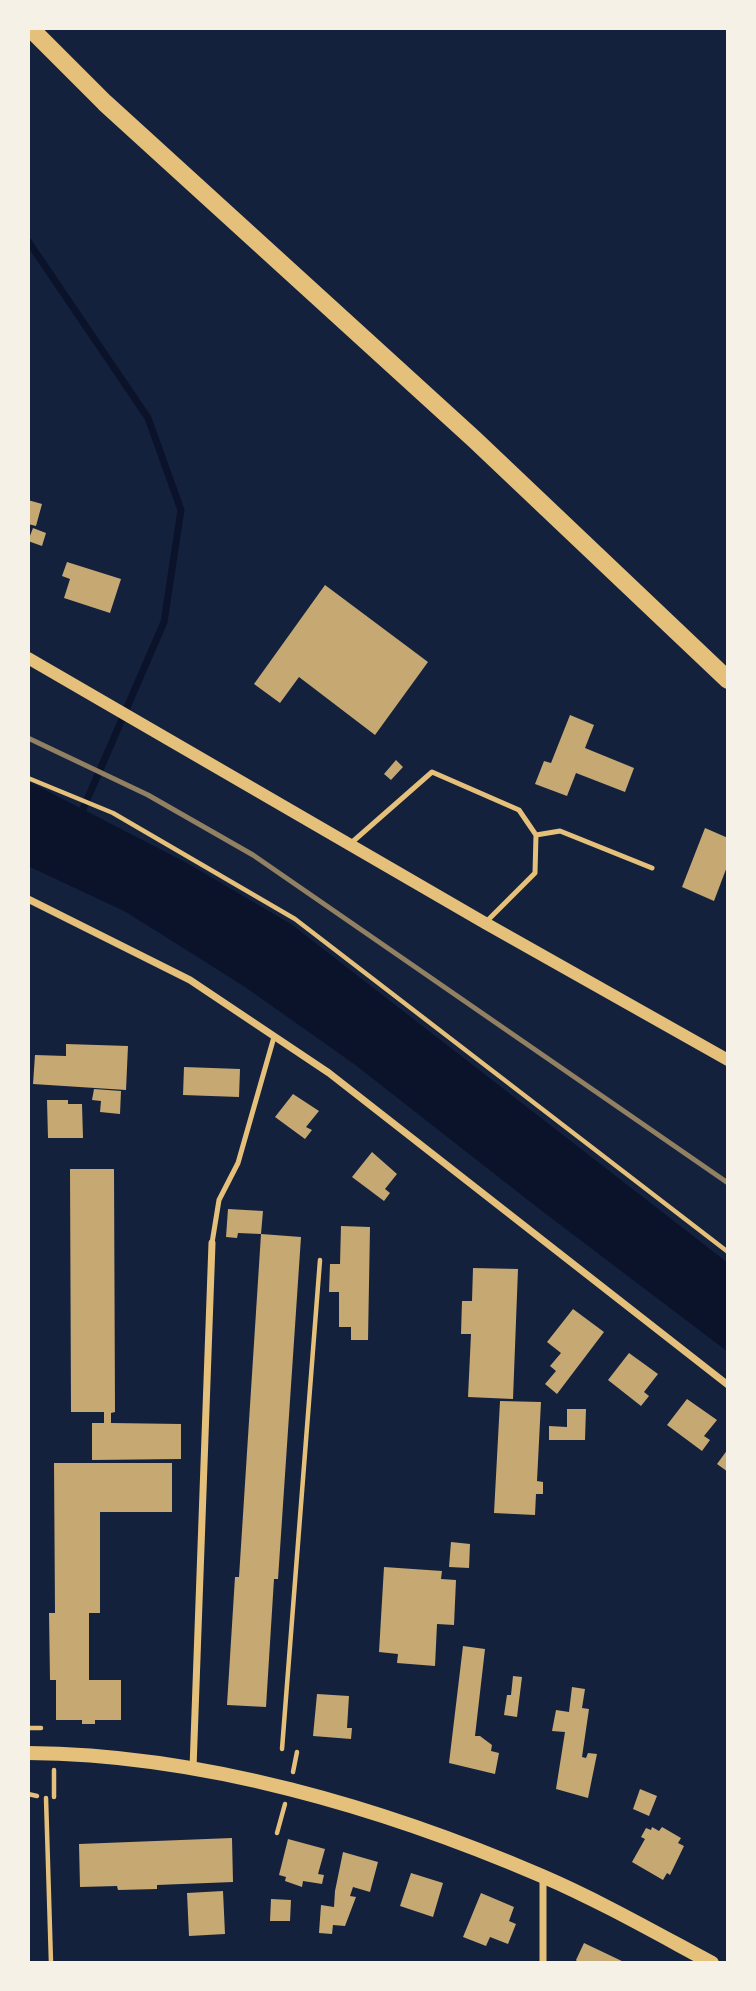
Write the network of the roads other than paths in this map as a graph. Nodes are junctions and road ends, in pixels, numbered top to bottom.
1 (30, 28) edge
2 (28, 658) edge
3 (728, 680) edge
4 (536, 835) junction
5 (349, 844) junction
6 (652, 868) dead end
7 (28, 899) edge
8 (485, 923) junction
9 (274, 1037) junction
10 (728, 1060) edge
11 (212, 1242) joint
12 (728, 1385) edge
13 (28, 1753) edge
14 (193, 1768) junction
15 (543, 1877) junction
16 (543, 1963) edge
17 (712, 1963) edge

1 - 3 main road
2 - 5 street
4 - 5 lane
4 - 6 lane
4 - 8 lane
5 - 8 street
7 - 9 street
8 - 10 street
9 - 11 lane
9 - 12 street
11 - 14 street
13 - 14 main road
14 - 15 main road
15 - 16 street
15 - 17 main road

